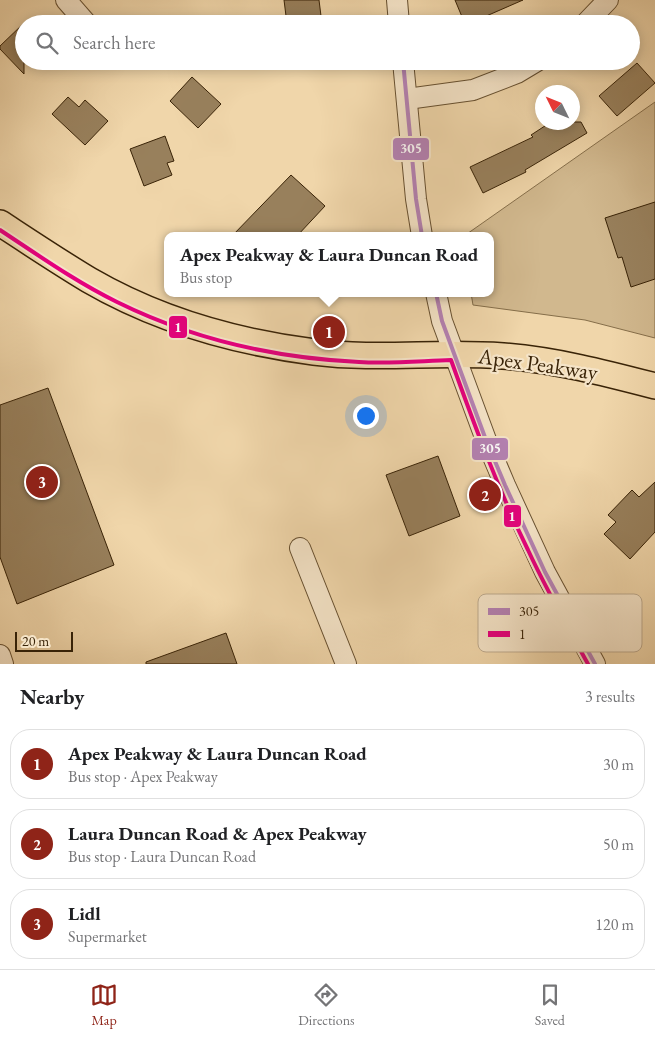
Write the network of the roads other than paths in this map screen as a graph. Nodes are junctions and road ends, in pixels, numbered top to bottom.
1 (66, 0) edge
2 (397, 0) edge
3 (608, 0) edge
4 (79, 15) edge
5 (398, 15) edge
6 (594, 15) edge
7 (404, 70) edge
8 (522, 70) edge
9 (407, 99) junction
10 (0, 223) edge
11 (421, 232) edge
12 (437, 297) edge
13 (455, 354) junction
14 (655, 386) edge
15 (300, 548) dead end
16 (557, 594) edge
17 (588, 652) edge
18 (0, 655) edge
19 (3, 664) edge
20 (346, 664) edge
21 (595, 664) edge

1 - 4 street
2 - 5 street
3 - 6 street
7 - 9 street
8 - 9 street
9 - 11 street
10 - 13 main road, Apex Peakway
12 - 13 street
13 - 14 main road, Apex Peakway
13 - 16 street
15 - 20 street
17 - 21 street
18 - 19 street

